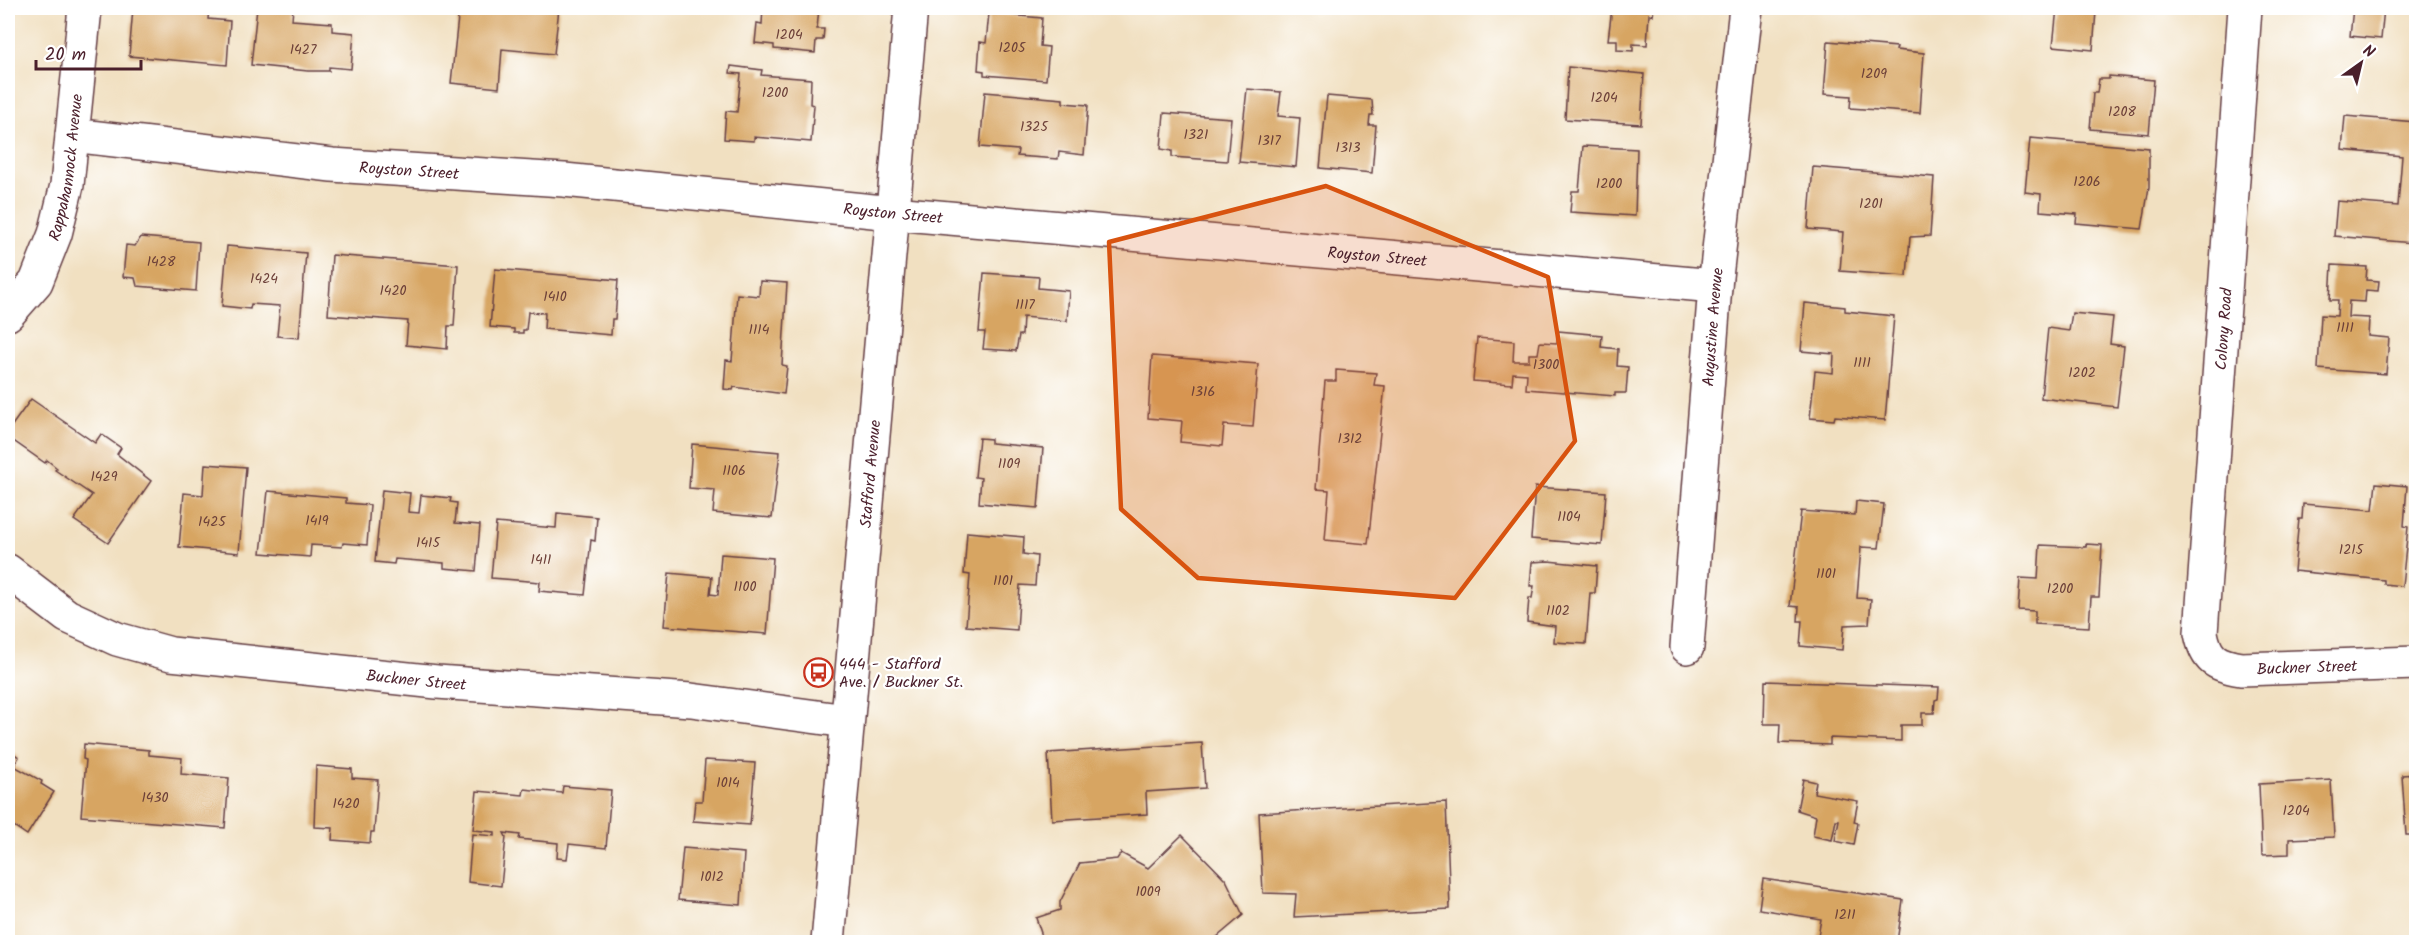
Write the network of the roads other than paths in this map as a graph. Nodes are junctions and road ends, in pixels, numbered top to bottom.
1 (85, 8) edge
2 (911, 8) edge
3 (1746, 8) edge
4 (2245, 8) edge
5 (72, 135) junction
6 (892, 213) junction
7 (1715, 286) junction
8 (8, 314) edge
9 (8, 571) edge
10 (1687, 647) dead end
11 (2205, 650) joint
12 (2416, 663) edge
13 (847, 721) junction
14 (828, 942) edge

1 - 5 street, Rappahannock Avenue
2 - 6 street, Stafford Avenue
3 - 7 street, Augustine Avenue
4 - 11 street, Colony Road
5 - 6 street, Royston Street
5 - 8 street, Rappahannock Avenue
6 - 7 street, Royston Street
6 - 13 street, Stafford Avenue
7 - 10 street, Augustine Avenue
9 - 13 street, Buckner Street
11 - 12 street, Buckner Street
13 - 14 street, Stafford Avenue

